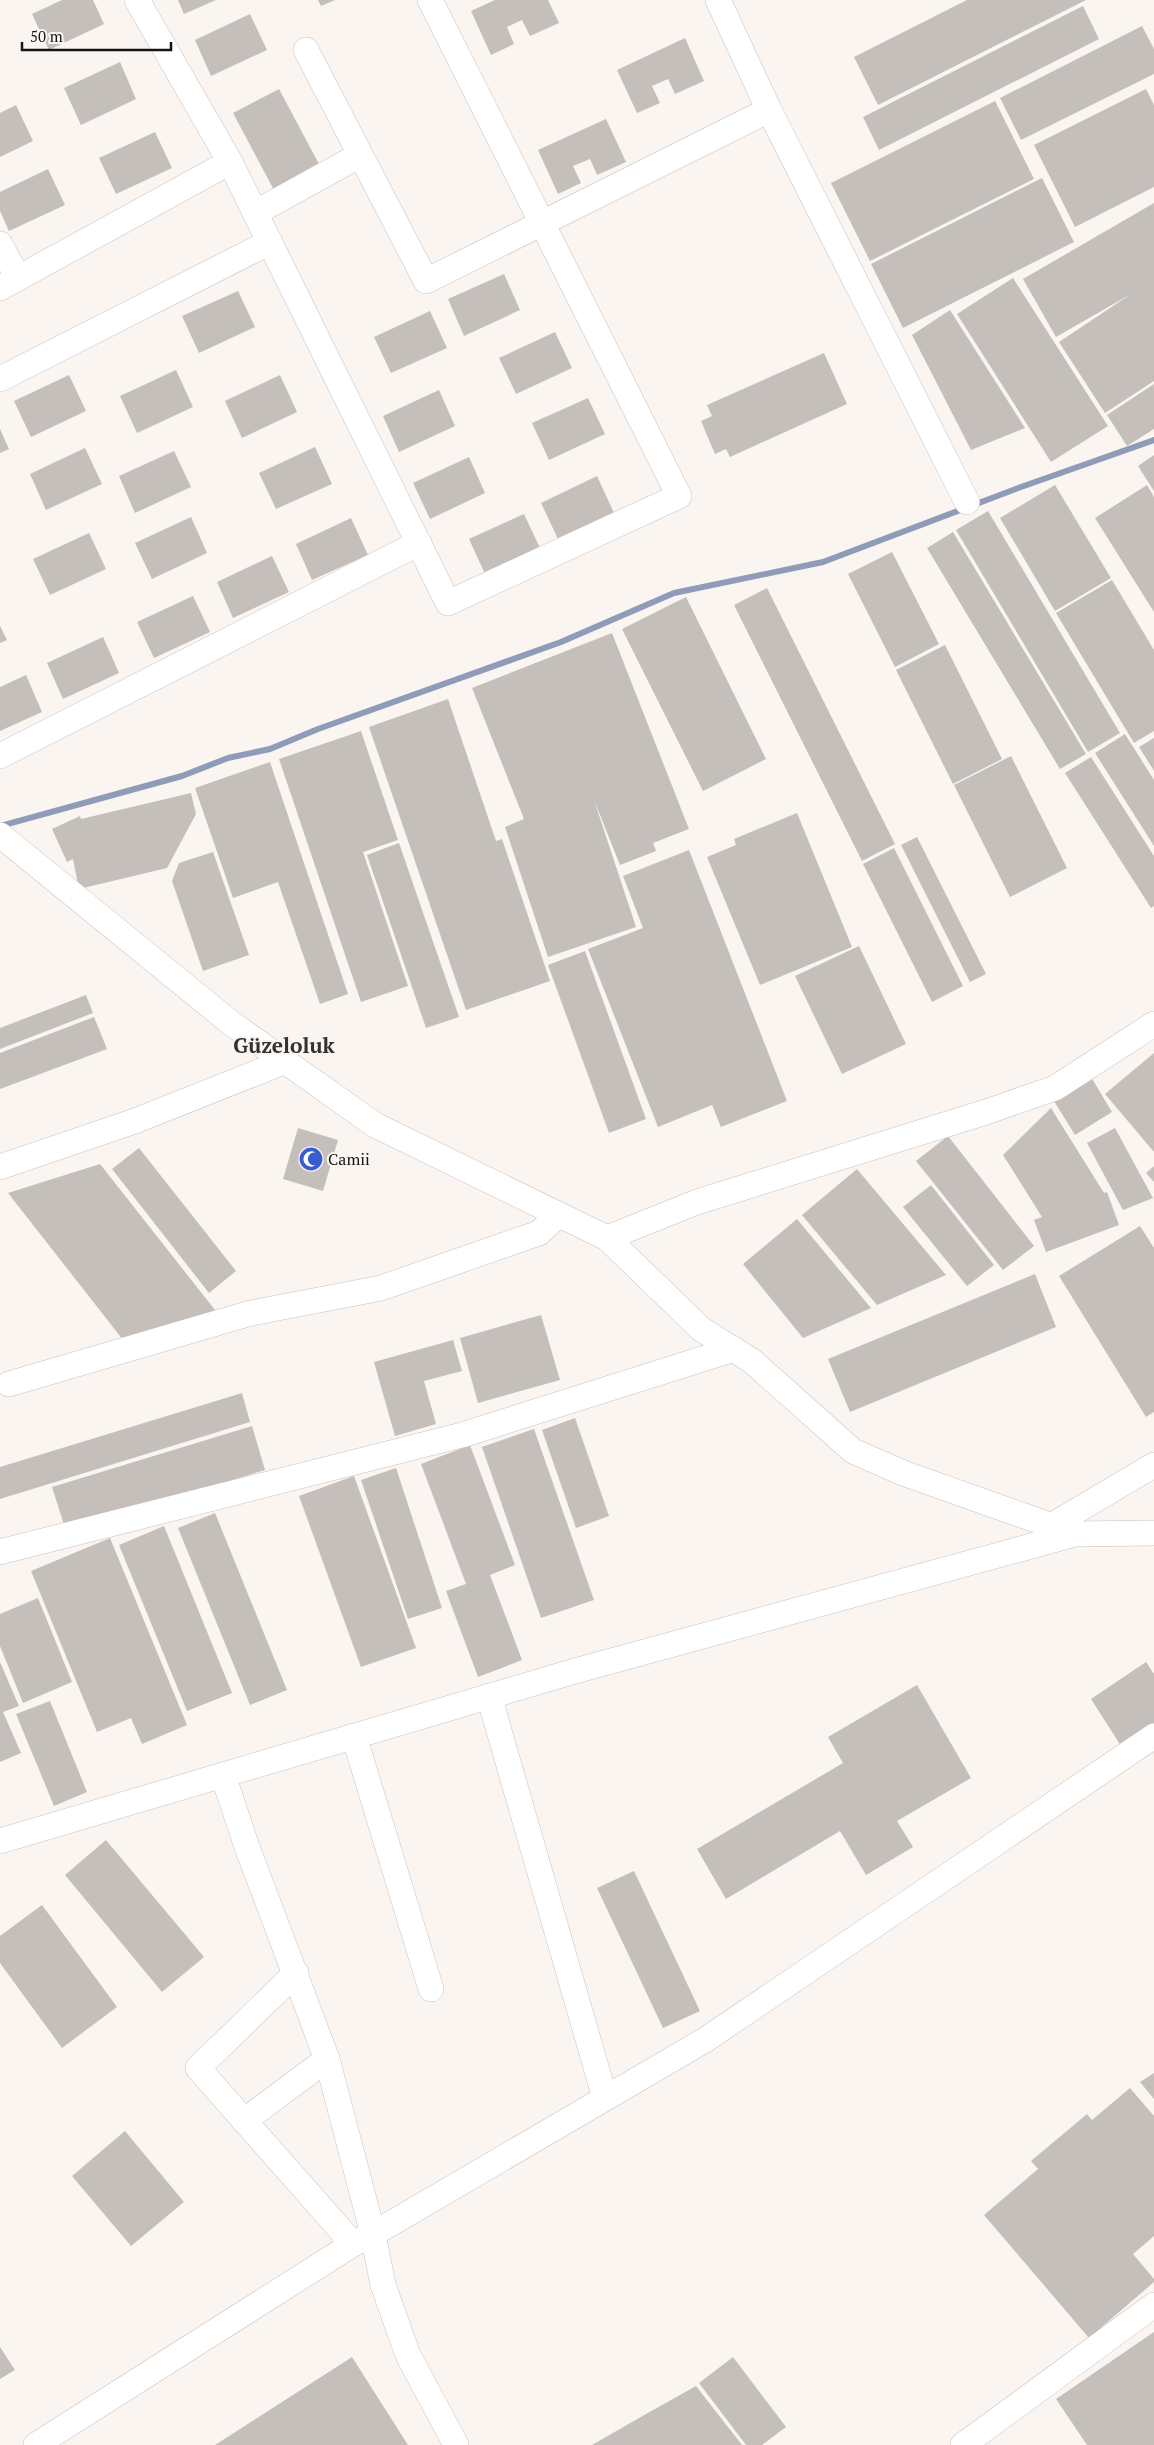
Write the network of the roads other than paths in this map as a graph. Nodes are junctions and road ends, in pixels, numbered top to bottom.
1 (137, 0) edge
2 (430, 0) edge
3 (718, 0) edge
4 (306, 50) dead end
5 (769, 110) junction
6 (360, 155) junction
7 (230, 162) junction
8 (255, 213) junction
9 (542, 222) junction
10 (270, 242) junction
11 (0, 244) edge
12 (9, 283) edge
13 (0, 379) edge
14 (967, 502) dead end
15 (419, 543) junction
16 (0, 756) edge
17 (0, 835) edge
18 (1154, 1024) edge
19 (286, 1061) junction
20 (0, 1167) edge
21 (558, 1215) junction
22 (607, 1238) junction
23 (734, 1349) junction
24 (9, 1384) dead end
25 (1154, 1465) edge
26 (1051, 1526) junction
27 (1154, 1533) edge
28 (1075, 1534) junction
29 (0, 1552) edge
30 (489, 1696) junction
31 (354, 1736) junction
32 (1154, 1736) edge
33 (224, 1775) junction
34 (0, 1841) edge
35 (296, 1973) junction
36 (431, 1989) dead end
37 (327, 2059) junction
38 (605, 2098) junction
39 (244, 2121) junction
40 (363, 2239) junction
41 (1154, 2305) edge
42 (36, 2445) edge
43 (456, 2445) edge
44 (962, 2445) edge

1 - 7 street
2 - 9 street
3 - 5 street
4 - 6 street
5 - 9 street
5 - 14 street
6 - 8 street
6 - 9 street
7 - 8 street
7 - 12 street
8 - 10 street
9 - 15 street
10 - 13 street
10 - 15 street
11 - 12 street
15 - 16 street
17 - 19 street
18 - 22 street
19 - 20 street
19 - 21 street
21 - 22 street
21 - 24 street
22 - 23 street
23 - 26 street
23 - 29 street
25 - 26 street
26 - 28 street
27 - 28 street
28 - 30 street
30 - 31 street
30 - 38 street
31 - 33 street
31 - 36 street
32 - 38 street
33 - 34 street
33 - 35 street
35 - 37 street
35 - 39 street
37 - 39 street
37 - 40 street
38 - 40 street
39 - 40 street
40 - 42 street
40 - 43 street
41 - 44 street

